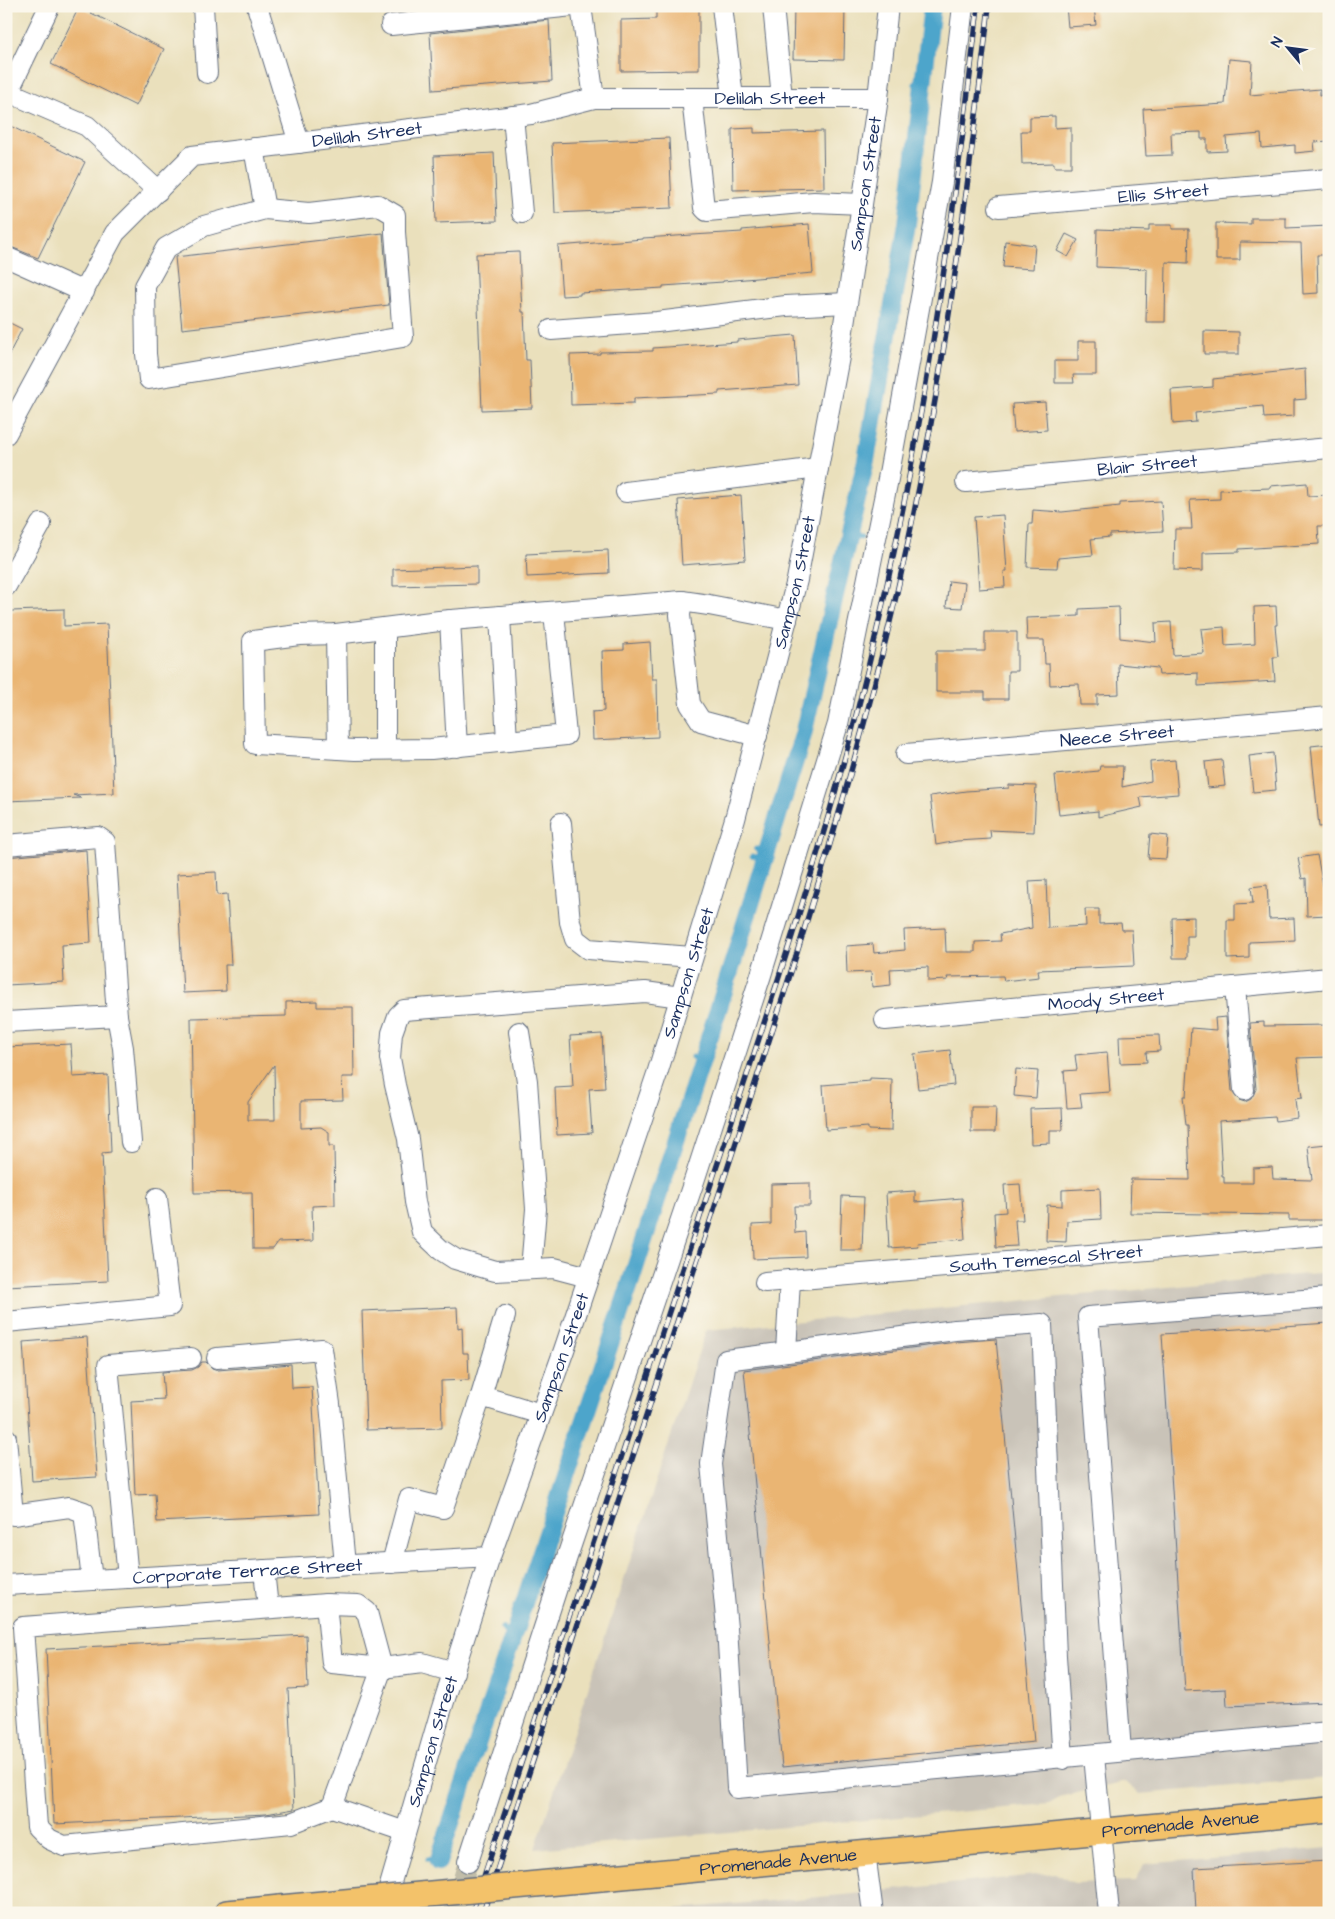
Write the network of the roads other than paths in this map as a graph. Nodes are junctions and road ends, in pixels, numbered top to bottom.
1 (203, 6) edge
2 (257, 6) edge
3 (574, 6) edge
4 (581, 6) edge
5 (722, 6) edge
6 (773, 6) edge
7 (888, 6) edge
8 (963, 6) edge
9 (49, 7) edge
10 (391, 25) dead end
11 (207, 73) dead end
12 (7, 92) edge
13 (594, 98) junction
14 (692, 98) junction
15 (733, 98) junction
16 (782, 98) junction
17 (878, 98) junction
18 (513, 116) junction
19 (299, 143) junction
20 (254, 148) junction
21 (1329, 180) edge
22 (158, 191) junction
23 (862, 204) junction
24 (999, 207) dead end
25 (265, 209) junction
26 (522, 213) dead end
27 (6, 257) edge
28 (84, 292) junction
29 (847, 304) junction
30 (551, 330) dead end
31 (6, 434) edge
32 (1329, 448) edge
33 (818, 468) junction
34 (966, 482) dead end
35 (626, 492) dead end
36 (41, 524) dead end
37 (6, 586) edge
38 (682, 601) junction
39 (554, 612) junction
40 (500, 616) junction
41 (450, 620) junction
42 (787, 620) junction
43 (384, 628) junction
44 (336, 634) junction
45 (1329, 717) edge
46 (756, 736) junction
47 (507, 741) junction
48 (457, 746) junction
49 (338, 749) junction
50 (385, 749) junction
51 (906, 754) dead end
52 (561, 823) dead end
53 (6, 845) edge
54 (692, 957) junction
55 (1329, 978) edge
56 (1235, 987) junction
57 (680, 997) junction
58 (118, 1016) junction
59 (885, 1020) dead end
60 (6, 1022) edge
61 (519, 1032) dead end
62 (1244, 1090) dead end
63 (131, 1142) dead end
64 (157, 1198) dead end
65 (1329, 1235) edge
66 (531, 1270) junction
67 (588, 1277) junction
68 (790, 1280) junction
69 (765, 1282) dead end
70 (1329, 1298) edge
71 (505, 1316) dead end
72 (6, 1322) edge
73 (786, 1352) junction
74 (191, 1358) dead end
75 (217, 1358) dead end
76 (481, 1396) junction
77 (541, 1414) junction
78 (6, 1438) edge
79 (490, 1557) junction
80 (392, 1563) junction
81 (345, 1565) junction
82 (264, 1570) junction
83 (128, 1578) junction
84 (92, 1580) junction
85 (6, 1585) edge
86 (326, 1604) junction
87 (268, 1608) junction
88 (382, 1668) junction
89 (454, 1672) junction
90 (1329, 1732) edge
91 (1121, 1751) junction
92 (1094, 1756) junction
93 (1063, 1759) junction
94 (332, 1807) junction
95 (1329, 1810) edge
96 (1100, 1831) junction
97 (405, 1832) junction
98 (864, 1853) junction
99 (468, 1862) tunnel mouth
100 (232, 1912) edge
101 (227, 1913) edge
102 (382, 1913) edge
103 (874, 1913) edge
104 (1109, 1913) edge

1 - 11 street
2 - 19 street
3 - 10 street
4 - 13 street
5 - 15 street
6 - 16 street
7 - 17 street, Sampson Street
8 - 99 street
9 - 12 street
12 - 22 street
13 - 14 street, Delilah Street
13 - 18 street, Delilah Street
14 - 15 street, Delilah Street
14 - 23 street
15 - 16 street, Delilah Street
16 - 17 street, Delilah Street
17 - 23 street, Sampson Street
18 - 19 street, Delilah Street
18 - 26 street
19 - 20 street, Delilah Street
20 - 22 street, Delilah Street
20 - 25 street
21 - 24 street, Ellis Street
22 - 28 street, Delilah Street
23 - 29 street, Sampson Street
25 - 25 street
27 - 28 street
28 - 31 street, Delilah Street
29 - 30 street
29 - 33 street, Sampson Street
32 - 34 street, Blair Street
33 - 35 street
33 - 42 street, Sampson Street
36 - 37 street
38 - 39 street
38 - 42 street
38 - 46 street
39 - 40 street
39 - 47 street
40 - 41 street
40 - 47 street
41 - 43 street
41 - 48 street
42 - 46 street, Sampson Street
43 - 44 street
43 - 50 street
44 - 49 street
44 - 49 street
45 - 51 street, Neece Street
46 - 54 street, Sampson Street
47 - 48 street
48 - 50 street
49 - 50 street
52 - 54 street
53 - 58 street
54 - 57 street, Sampson Street
55 - 56 street, Moody Street
56 - 59 street, Moody Street
56 - 62 street
57 - 66 street
57 - 67 street, Sampson Street
58 - 60 street
58 - 63 street
61 - 66 street
64 - 72 street
65 - 68 street, South Temescal Street
66 - 67 street
67 - 77 street, Sampson Street
68 - 69 street, South Temescal Street
68 - 73 street
70 - 91 street
71 - 76 street
73 - 93 street
73 - 93 street
74 - 83 street
75 - 81 street
76 - 77 street
76 - 80 street
77 - 79 street, Sampson Street
78 - 84 street
79 - 80 street, Corporate Terrace Street
79 - 89 street, Sampson Street
80 - 81 street, Corporate Terrace Street
81 - 82 street, Corporate Terrace Street
82 - 83 street, Corporate Terrace Street
82 - 87 street
83 - 84 street, Corporate Terrace Street
84 - 85 street, Corporate Terrace Street
86 - 87 street
86 - 88 street
86 - 88 street
87 - 94 street
88 - 89 street
88 - 94 street
89 - 97 street, Sampson Street
90 - 91 street
91 - 92 street
92 - 93 street
92 - 96 street
94 - 97 street
95 - 96 main road, Promenade Avenue
96 - 98 main road, Promenade Avenue
96 - 104 street
97 - 102 street, Sampson Street
98 - 100 main road, Promenade Avenue, bridge
98 - 103 street
100 - 101 main road, Promenade Avenue

